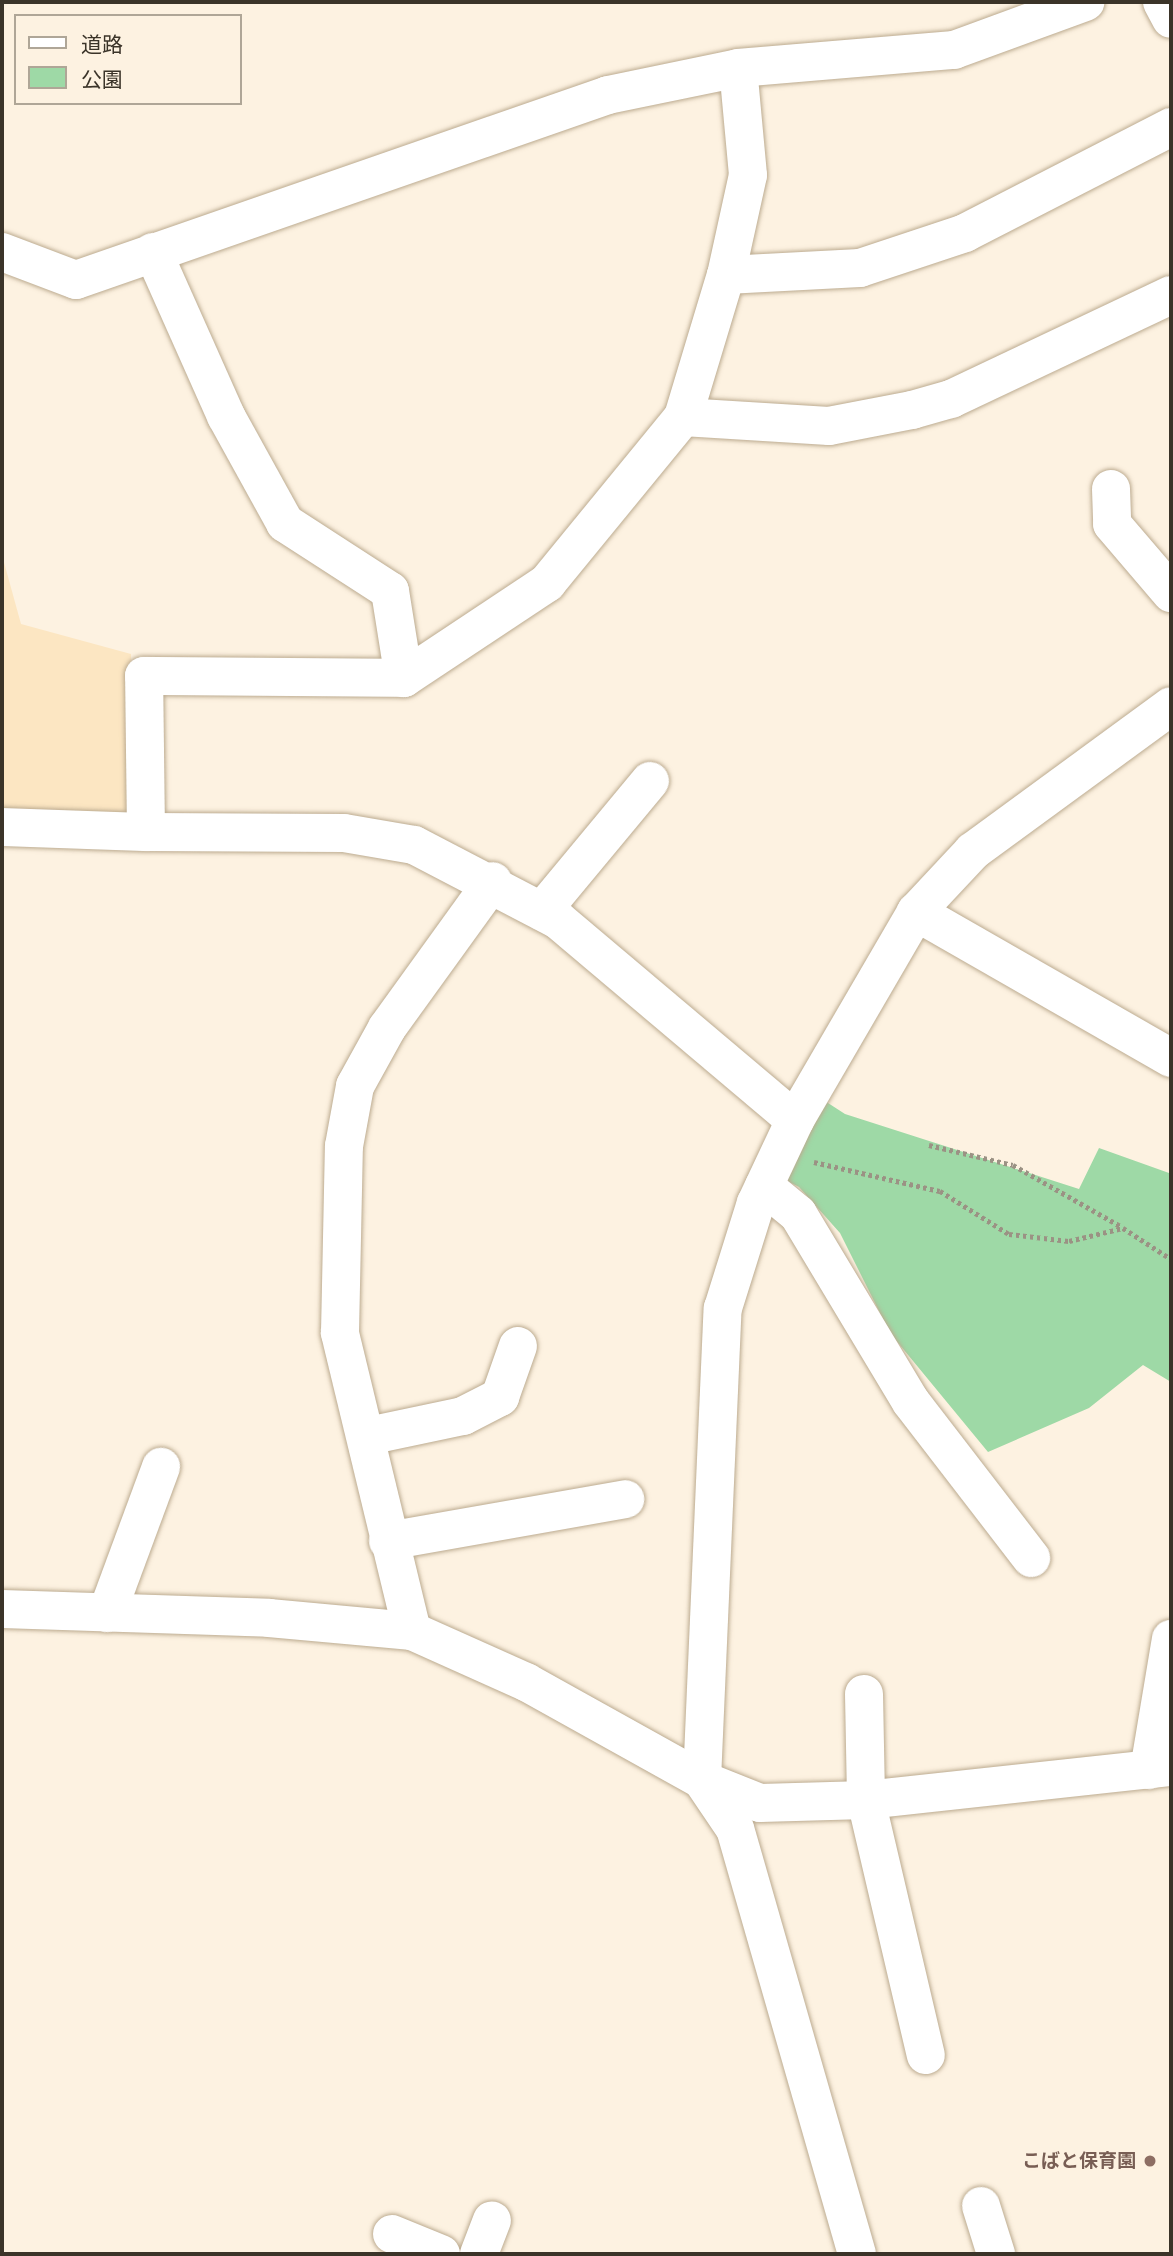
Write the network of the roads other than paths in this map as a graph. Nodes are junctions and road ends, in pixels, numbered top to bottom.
1 (1086, 2) edge
2 (1162, 2) edge
3 (1171, 19) edge
4 (738, 68) junction
5 (1171, 127) edge
6 (153, 252) junction
7 (2, 253) edge
8 (726, 275) junction
9 (1171, 295) edge
10 (682, 417) junction
11 (1111, 489) dead end
12 (1171, 593) edge
13 (404, 678) junction
14 (1171, 706) edge
15 (650, 782) dead end
16 (2, 827) edge
17 (145, 832) junction
18 (493, 881) junction
19 (542, 911) junction
20 (916, 912) junction
21 (1171, 1058) edge
22 (787, 1136) junction
23 (764, 1186) junction
24 (518, 1346) dead end
25 (368, 1436) junction
26 (161, 1467) dead end
27 (625, 1499) dead end
28 (388, 1541) junction
29 (1031, 1558) dead end
30 (2, 1609) edge
31 (107, 1613) junction
32 (412, 1631) junction
33 (1171, 1639) edge
34 (864, 1694) dead end
35 (1160, 1769) edge
36 (702, 1780) junction
37 (866, 1800) junction
38 (926, 2055) dead end
39 (981, 2206) dead end
40 (392, 2234) dead end
41 (441, 2254) edge
42 (857, 2254) edge
43 (996, 2254) edge

1 - 4 street
2 - 3 street
4 - 6 street
4 - 8 street
5 - 8 street
6 - 7 street
6 - 13 street
8 - 10 street
9 - 10 street
10 - 13 street
11 - 12 street
13 - 17 street
14 - 20 street
15 - 19 street
16 - 17 street
17 - 18 street
18 - 19 street
18 - 25 street
19 - 22 street
20 - 21 street
20 - 22 street
22 - 23 street
23 - 29 street
23 - 36 street
24 - 25 street
25 - 28 street
26 - 31 street
27 - 28 street
28 - 32 street
30 - 31 street
31 - 32 street
32 - 36 street
33 - 35 street
34 - 37 street
35 - 37 street
36 - 37 street
36 - 42 street
37 - 38 street
39 - 43 street
40 - 41 street

